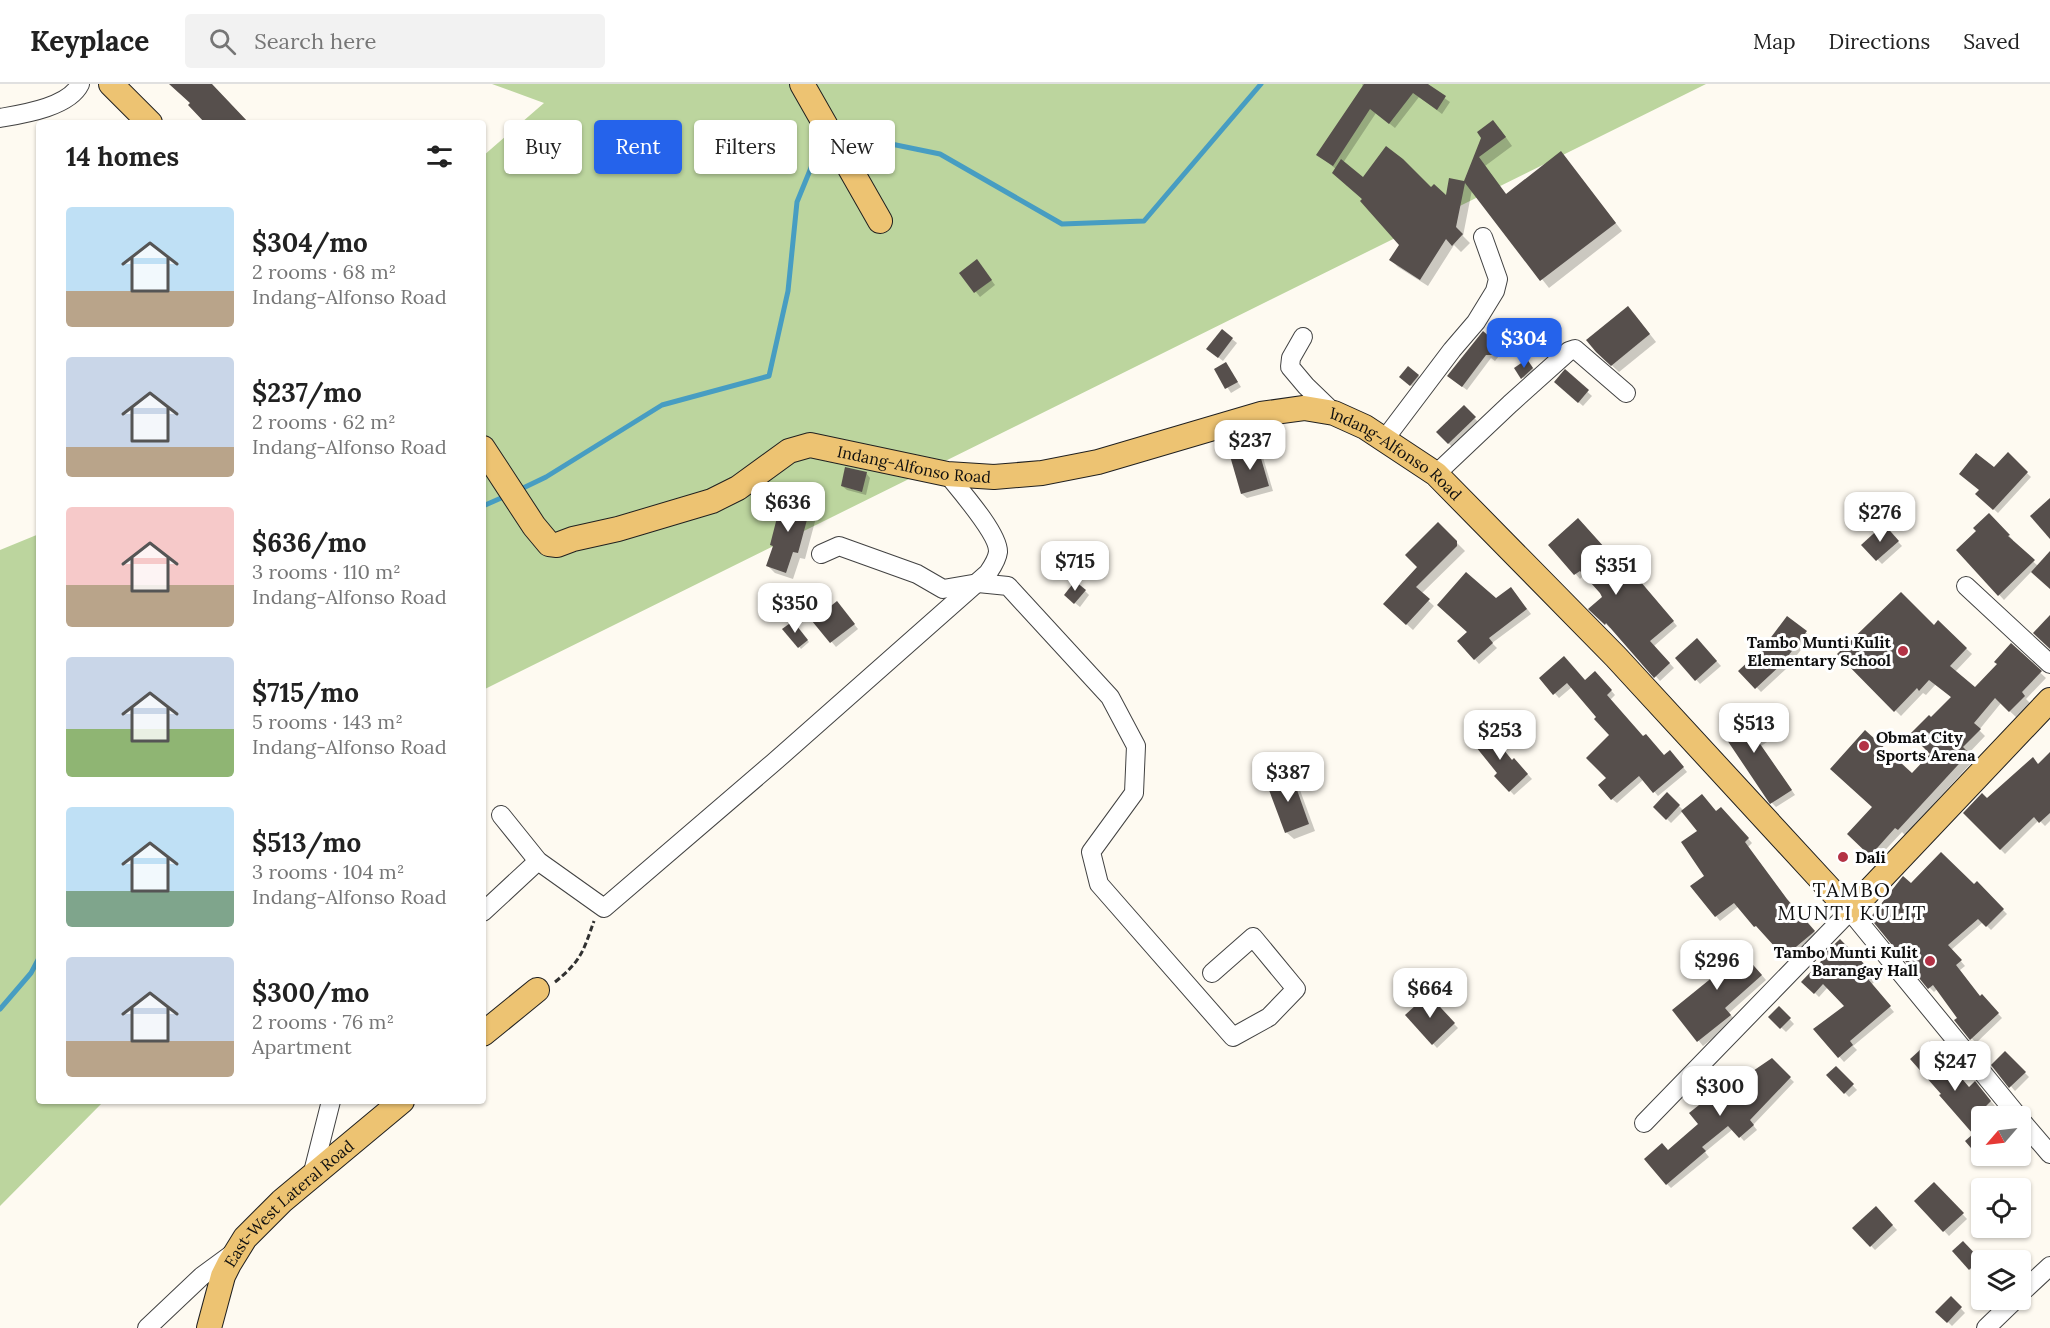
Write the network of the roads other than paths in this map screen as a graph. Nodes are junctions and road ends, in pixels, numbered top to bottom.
1 (80, 84) edge
2 (111, 84) edge
3 (802, 84) edge
4 (0, 118) edge
5 (147, 120) edge
6 (880, 221) dead end
7 (1483, 237) dead end
8 (1303, 337) dead end
9 (1626, 393) dead end
10 (1334, 413) junction
11 (1384, 440) junction
12 (486, 453) edge
13 (947, 474) junction
14 (1436, 474) junction
15 (821, 554) dead end
16 (978, 583) junction
17 (1966, 586) dead end
18 (2050, 664) edge
19 (2050, 700) edge
20 (501, 815) dead end
21 (538, 861) junction
22 (486, 909) edge
23 (1850, 911) junction
24 (1212, 973) dead end
25 (537, 990) road end
26 (486, 1032) edge
27 (330, 1104) edge
28 (398, 1104) edge
29 (2009, 1106) edge
30 (1644, 1123) dead end
31 (2031, 1132) edge
32 (2050, 1154) edge
33 (312, 1176) junction
34 (236, 1251) junction
35 (2050, 1266) edge
36 (2031, 1284) edge
37 (2005, 1310) edge
38 (147, 1328) edge
39 (209, 1328) edge
40 (1986, 1328) edge

1 - 4 street
2 - 5 main road
3 - 6 main road
7 - 11 street
8 - 10 street
9 - 14 street
10 - 11 main road, Indang-Alfonso Road
10 - 13 main road, Indang-Alfonso Road
11 - 14 main road, Indang-Alfonso Road
12 - 13 main road, Indang-Alfonso Road
13 - 16 street
14 - 23 main road, Indang-Alfonso Road
15 - 16 street
16 - 21 street
16 - 24 street
17 - 18 street
19 - 23 main road
20 - 21 street
21 - 22 street
23 - 29 street
23 - 30 street
25 - 26 main road
27 - 33 street
28 - 33 main road, East-West Lateral Road
31 - 32 street
33 - 34 main road, East-West Lateral Road
34 - 38 street
34 - 39 main road, East-West Lateral Road
35 - 36 street
37 - 40 street

